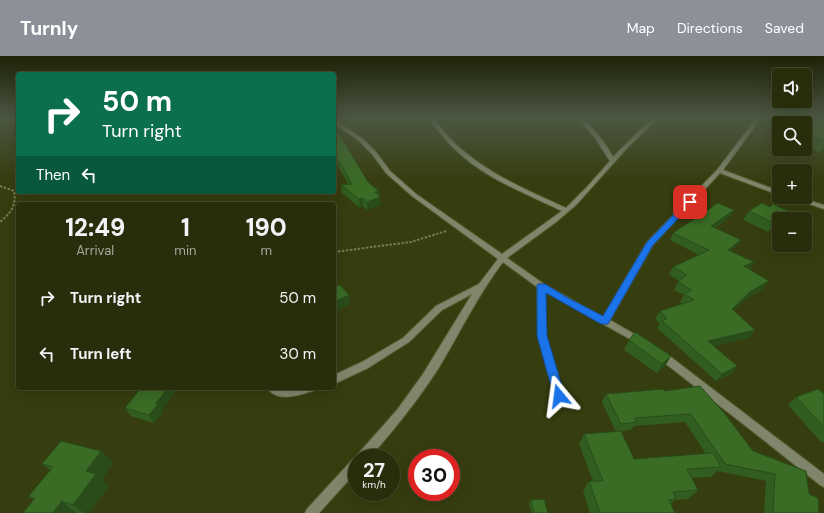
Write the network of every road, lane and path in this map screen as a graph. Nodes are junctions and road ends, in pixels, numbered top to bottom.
1 (359, 138) edge
2 (447, 138) edge
3 (599, 138) edge
4 (634, 138) edge
5 (744, 138) edge
6 (612, 160) junction
7 (719, 171) junction
8 (0, 186) edge
9 (772, 190) edge
10 (812, 204) edge
11 (824, 208) edge
12 (565, 210) junction
13 (0, 222) edge
14 (458, 226) junction
15 (336, 252) edge
16 (502, 258) junction
17 (481, 286) junction
18 (541, 286) junction
19 (605, 321) junction
20 (336, 379) edge
21 (275, 390) edge
22 (302, 390) edge
23 (559, 396) dead end
24 (370, 449) edge
25 (348, 473) edge
26 (824, 481) edge
27 (311, 513) edge

1 - 14 street
2 - 12 street
3 - 6 street
4 - 6 street
5 - 7 street
6 - 12 street
7 - 9 street
7 - 19 street
8 - 13 path
10 - 11 street
12 - 16 street
14 - 15 path
14 - 16 street
16 - 17 street
16 - 18 street
17 - 20 street
17 - 24 street
18 - 19 street
18 - 23 street
19 - 26 street
21 - 22 street
25 - 27 street

